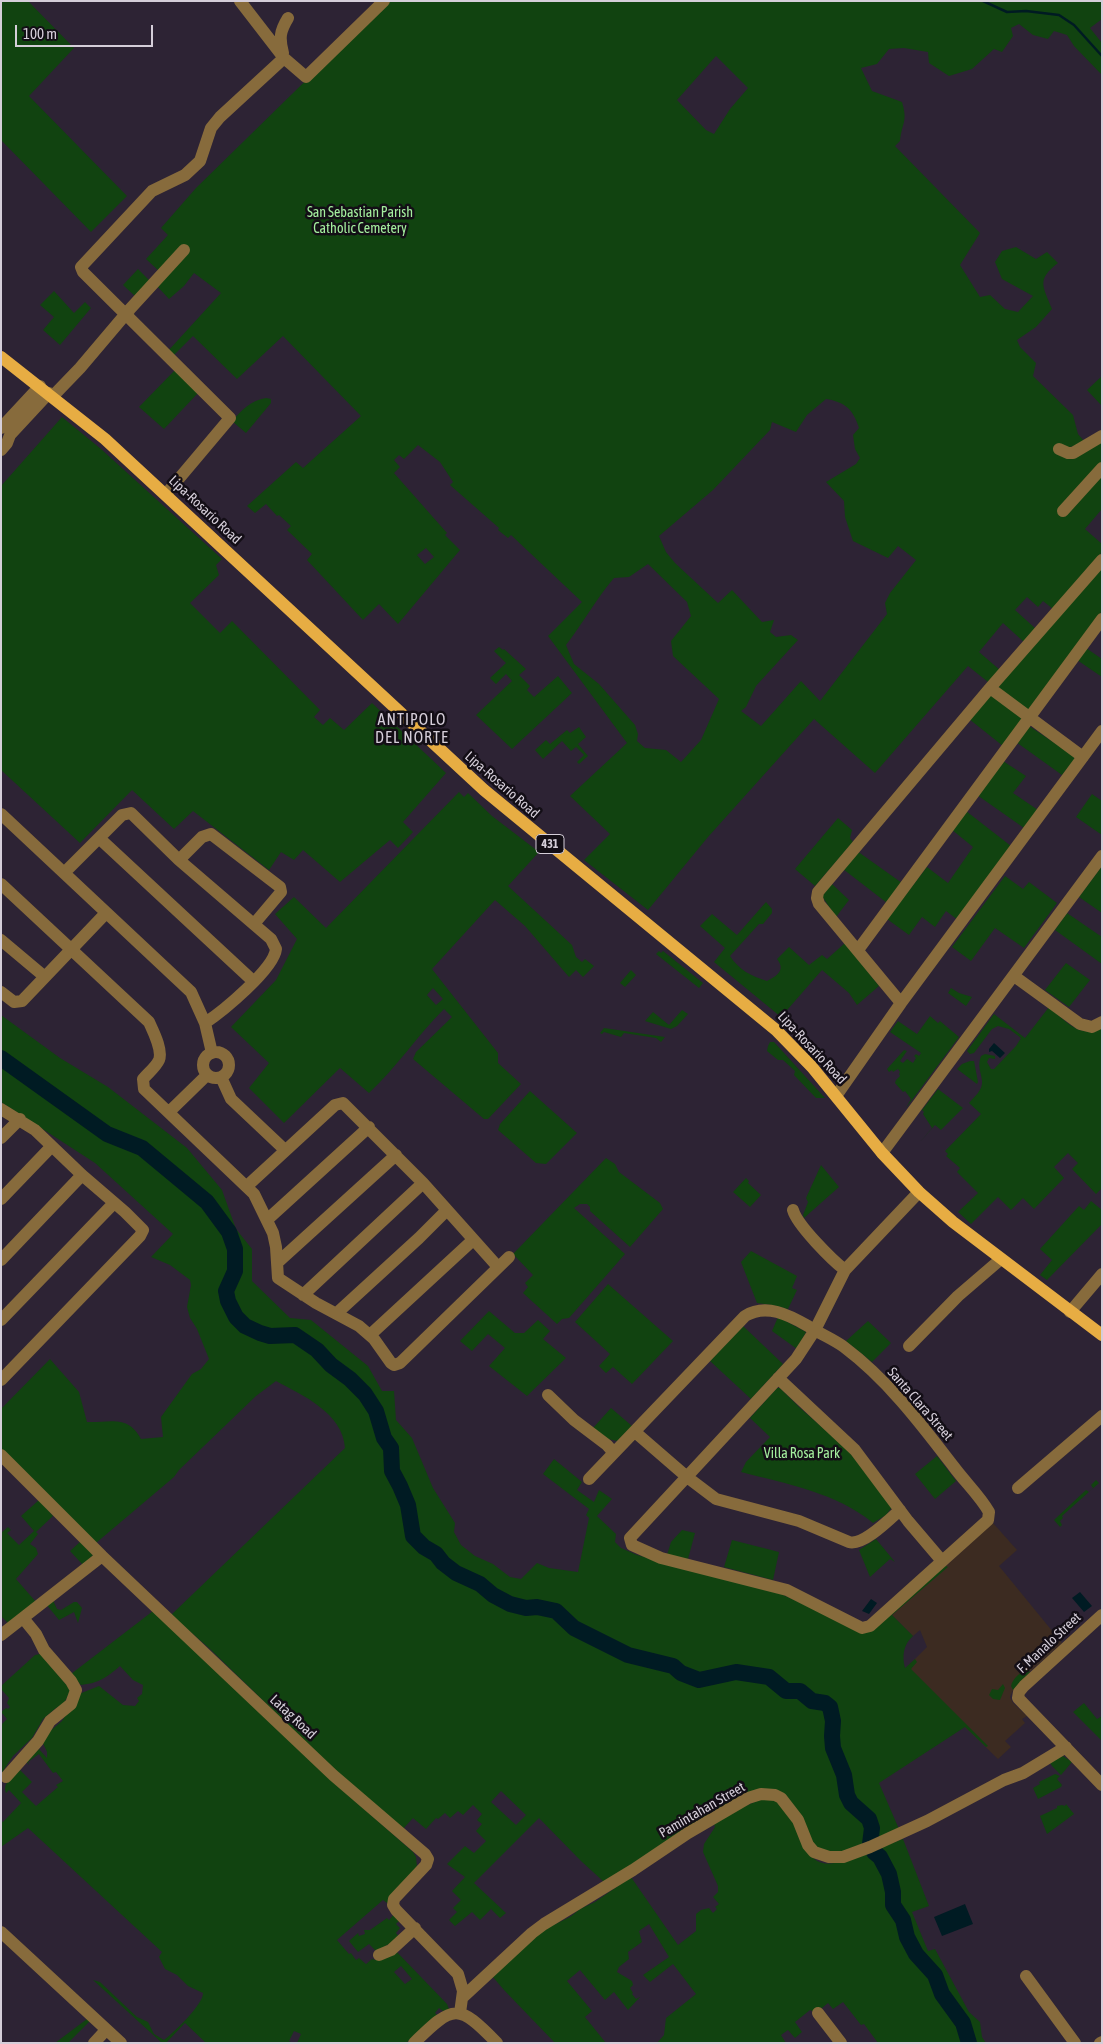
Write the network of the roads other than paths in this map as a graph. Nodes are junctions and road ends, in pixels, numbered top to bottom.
1 (240, 1) edge
2 (384, 1) edge
3 (370, 7) edge
4 (288, 18) dead end
5 (284, 58) junction
6 (184, 250) dead end
7 (125, 315) junction
8 (1, 357) edge
9 (47, 392) junction
10 (5, 431) edge
11 (1100, 438) edge
12 (1, 450) edge
13 (1059, 450) dead end
14 (1102, 468) edge
15 (166, 494) junction
16 (1063, 511) dead end
17 (1102, 560) edge
18 (1102, 619) edge
19 (990, 688) junction
20 (1029, 718) junction
21 (1102, 731) edge
22 (1083, 757) junction
23 (1, 814) edge
24 (99, 838) junction
25 (1102, 856) edge
26 (179, 860) junction
27 (64, 873) junction
28 (1, 884) edge
29 (106, 913) junction
30 (254, 924) junction
31 (1, 940) edge
32 (72, 949) junction
33 (858, 950) junction
34 (1014, 976) junction
35 (45, 978) junction
36 (253, 981) junction
37 (1, 992) edge
38 (901, 1003) junction
39 (1102, 1022) edge
40 (205, 1023) junction
41 (212, 1053) junction
42 (207, 1075) junction
43 (221, 1077) junction
44 (836, 1096) junction
45 (1, 1109) edge
46 (169, 1112) junction
47 (20, 1119) junction
48 (369, 1127) junction
49 (1, 1138) edge
50 (51, 1147) junction
51 (285, 1150) junction
52 (882, 1153) junction
53 (396, 1154) junction
54 (82, 1175) junction
55 (423, 1183) junction
56 (247, 1186) junction
57 (920, 1192) junction
58 (1, 1199) edge
59 (114, 1203) junction
60 (446, 1210) junction
61 (793, 1210) dead end
62 (268, 1219) junction
63 (473, 1240) junction
64 (509, 1257) dead end
65 (1000, 1259) junction
66 (1, 1260) edge
67 (277, 1264) junction
68 (498, 1267) junction
69 (845, 1270) junction
70 (1102, 1274) edge
71 (303, 1295) junction
72 (1070, 1312) junction
73 (337, 1313) junction
74 (1, 1320) edge
75 (815, 1330) junction
76 (1099, 1333) edge
77 (370, 1335) junction
78 (909, 1346) dead end
79 (778, 1378) junction
80 (1, 1380) edge
81 (548, 1395) dead end
82 (1102, 1416) edge
83 (635, 1432) junction
84 (614, 1453) junction
85 (1, 1455) edge
86 (687, 1477) junction
87 (588, 1479) dead end
88 (1018, 1488) dead end
89 (900, 1510) junction
90 (102, 1556) junction
91 (942, 1561) junction
92 (1102, 1615) edge
93 (22, 1618) junction
94 (4, 1629) edge
95 (1066, 1747) junction
96 (6, 1777) dead end
97 (1102, 1785) edge
98 (414, 1928) junction
99 (1, 1932) edge
100 (379, 1955) dead end
101 (1026, 1976) dead end
102 (463, 1997) junction
103 (460, 2013) junction
104 (818, 2013) dead end
105 (106, 2030) junction
106 (94, 2043) edge
107 (121, 2043) edge
108 (414, 2043) edge
109 (497, 2043) edge
110 (841, 2043) edge
111 (1075, 2043) edge

1 - 5 street
2 - 3 street
3 - 5 street
4 - 5 street
5 - 7 street
6 - 7 street
7 - 9 street
7 - 15 street
8 - 9 main road, Lipa-Rosario Road / 431
9 - 10 street
9 - 15 main road, Lipa-Rosario Road / 431
10 - 12 street
11 - 13 street
14 - 16 street
15 - 44 main road, Lipa-Rosario Road / 431
17 - 19 street
18 - 20 street
19 - 20 street
19 - 33 street
20 - 22 street
20 - 33 street
21 - 22 street
22 - 38 street
23 - 27 street
24 - 26 street
24 - 27 street
24 - 36 street
25 - 34 street
26 - 30 street
26 - 30 street
27 - 29 street
28 - 32 street
29 - 32 street
29 - 40 street
30 - 36 street
31 - 35 street
32 - 35 street
32 - 46 street
33 - 38 street
34 - 39 street
34 - 52 street
35 - 37 street
36 - 40 street
38 - 44 street
40 - 41 street
41 - 42 street
41 - 43 street
42 - 43 street
42 - 46 street
43 - 51 street
44 - 52 main road, Lipa-Rosario Road / 431
45 - 47 street
46 - 56 street
47 - 49 street
47 - 50 street
48 - 51 street
48 - 53 street
48 - 62 street
50 - 54 street
50 - 58 street
51 - 56 street
52 - 57 main road, Lipa-Rosario Road / 431
53 - 55 street
53 - 67 street
54 - 59 street
54 - 66 street
55 - 60 street
55 - 71 street
56 - 62 street
57 - 65 main road, Lipa-Rosario Road / 431
57 - 69 street
59 - 74 street
59 - 80 street
60 - 63 street
60 - 73 street
61 - 69 street
62 - 67 street
63 - 68 street
63 - 77 street
64 - 68 street
65 - 72 main road, Lipa-Rosario Road / 431
65 - 78 street
67 - 71 street
68 - 77 street
69 - 75 street
70 - 72 street
71 - 73 street
72 - 76 main road, Lipa-Rosario Road / 431
73 - 77 street
75 - 79 street
75 - 83 street, Santa Clara Street
75 - 91 street, Santa Clara Street
79 - 86 street
79 - 89 street
81 - 84 street
82 - 88 street
83 - 84 street, Santa Clara Street
83 - 86 street
84 - 87 street, Santa Clara Street
85 - 90 street, Latag Road
86 - 89 street
86 - 91 street
89 - 91 street
90 - 93 street
90 - 98 street, Latag Road
92 - 95 street, F. Manalo Street
93 - 94 street
93 - 96 street
95 - 97 street
95 - 102 street, Pamintahan Street
98 - 100 street
98 - 102 street, Latag Road
99 - 105 street
101 - 111 street
102 - 103 street, Latag Road
103 - 108 street
103 - 109 street
104 - 110 street
105 - 106 street
105 - 107 street

